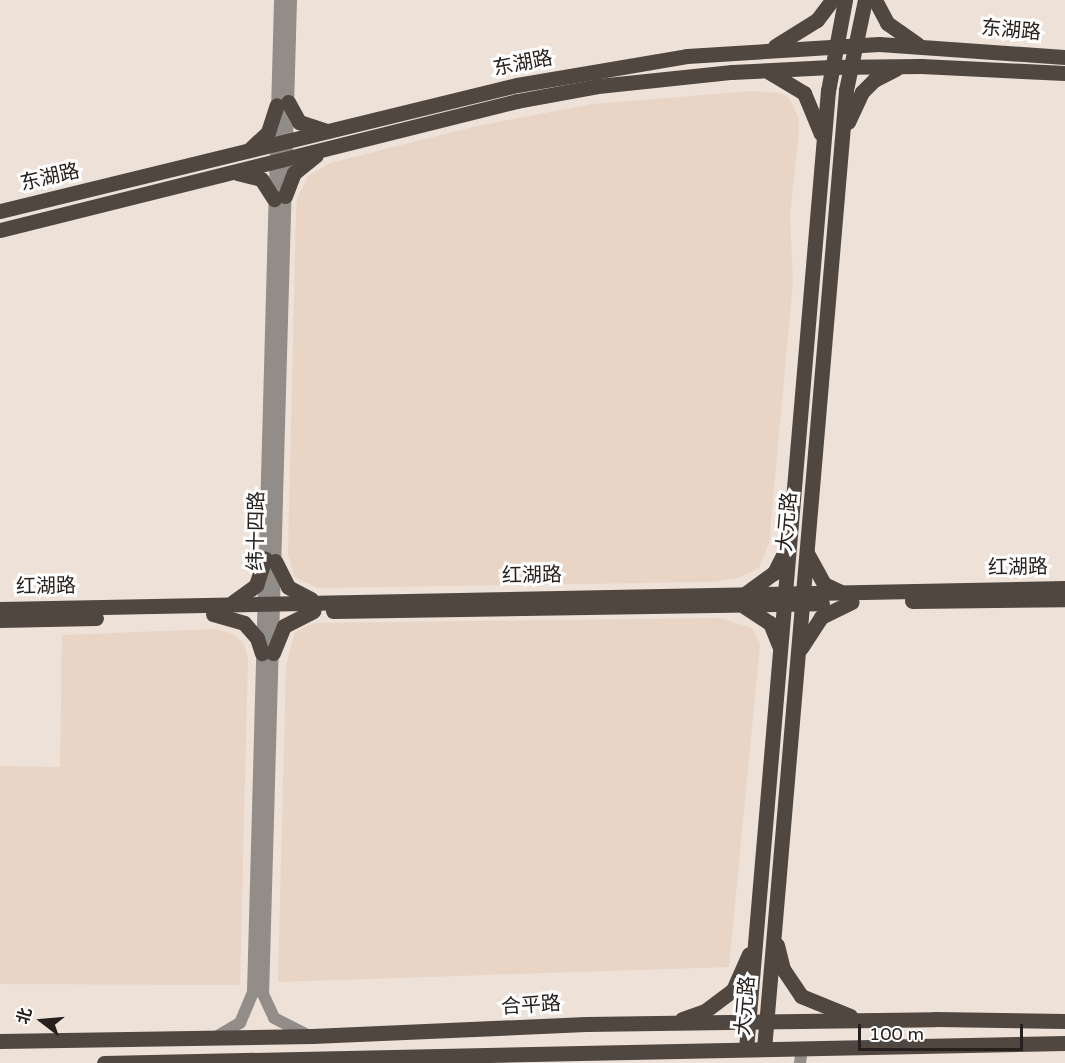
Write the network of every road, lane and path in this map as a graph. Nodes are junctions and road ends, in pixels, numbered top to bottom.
1 (280, 0) edge
2 (291, 0) edge
3 (832, 0) edge
4 (845, 0) edge
5 (866, 0) edge
6 (875, 0) edge
7 (855, 44) junction
8 (835, 45) junction
9 (930, 46) junction
10 (762, 50) junction
11 (1065, 57) edge
12 (850, 66) junction
13 (903, 66) junction
14 (831, 67) junction
15 (935, 67) junction
16 (763, 70) junction
17 (1065, 73) edge
18 (283, 103) junction
19 (335, 130) junction
20 (823, 143) junction
21 (281, 144) junction
22 (841, 145) junction
23 (326, 149) junction
24 (246, 152) junction
25 (281, 160) junction
26 (231, 172) junction
27 (279, 198) junction
28 (0, 211) edge
29 (0, 230) edge
30 (790, 536) junction
31 (807, 542) junction
32 (270, 560) junction
33 (1065, 588) edge
34 (849, 597) junction
35 (802, 598) junction
36 (785, 599) junction
37 (1065, 599) edge
38 (739, 600) junction
39 (316, 606) junction
40 (269, 608) junction
41 (0, 609) edge
42 (219, 609) junction
43 (0, 620) edge
44 (780, 652) junction
45 (268, 653) junction
46 (797, 659) junction
47 (756, 931) junction
48 (774, 932) junction
49 (864, 1020) junction
50 (1065, 1021) edge
51 (766, 1022) junction
52 (663, 1023) junction
53 (748, 1023) junction
54 (312, 1036) junction
55 (210, 1039) junction
56 (0, 1041) edge
57 (1065, 1043) edge
58 (746, 1049) junction
59 (764, 1049) junction
60 (801, 1056) edge
61 (104, 1063) edge

1 - 18 street, 纬十四路
2 - 18 street, 纬十四路
3 - 10 main road
4 - 8 main road, 大元路
5 - 7 main road, 大元路
6 - 9 main road
7 - 8 main road, 东湖路
7 - 9 main road, 东湖路
7 - 12 main road, 大元路
8 - 10 main road, 东湖路
8 - 14 main road, 大元路
9 - 11 main road, 东湖路
9 - 15 main road
10 - 16 main road
10 - 19 main road, 东湖路
12 - 13 main road, 东湖路
12 - 14 main road, 东湖路
12 - 22 main road, 大元路
13 - 15 main road, 东湖路
13 - 22 main road
14 - 16 main road, 东湖路
14 - 20 main road, 大元路
15 - 17 main road, 东湖路
16 - 20 main road
16 - 23 main road, 东湖路
18 - 19 main road
18 - 21 street, 纬十四路
18 - 24 main road
19 - 21 main road, 东湖路
20 - 30 main road, 大元路
21 - 24 main road, 东湖路
21 - 25 street, 纬十四路
22 - 31 main road, 大元路
23 - 25 main road, 东湖路
23 - 27 main road
24 - 28 main road, 东湖路
25 - 26 main road, 东湖路
25 - 27 street, 纬十四路
26 - 27 main road
26 - 29 main road, 东湖路
27 - 32 street, 纬十四路
30 - 36 main road, 大元路
30 - 38 main road
31 - 34 main road
31 - 35 main road, 大元路
32 - 39 main road
32 - 40 street, 纬十四路
32 - 42 main road
33 - 34 main road, 红湖路
34 - 35 main road, 红湖路
34 - 37 main road, 红湖路
34 - 46 main road
35 - 36 main road, 红湖路
35 - 46 main road, 大元路
36 - 38 main road, 红湖路
36 - 44 main road, 大元路
38 - 39 main road, 红湖路
38 - 44 main road
39 - 40 main road, 红湖路
39 - 45 main road
40 - 42 main road, 红湖路
40 - 45 street, 纬十四路
41 - 42 main road, 红湖路
42 - 43 main road, 红湖路
42 - 45 main road
44 - 47 main road, 大元路
45 - 54 street, 纬十四路
45 - 55 street, 纬十四路
46 - 48 main road, 大元路
47 - 52 main road
47 - 53 main road, 大元路
48 - 49 main road
48 - 51 main road, 大元路
49 - 50 main road, 合平路
49 - 51 main road, 合平路
51 - 53 main road, 合平路
51 - 59 main road, 大元路
52 - 53 main road, 合平路
52 - 54 main road, 合平路
53 - 58 main road, 大元路
54 - 55 main road, 合平路
55 - 56 main road, 合平路
57 - 60 main road
58 - 59 main road
58 - 61 main road
59 - 60 main road

